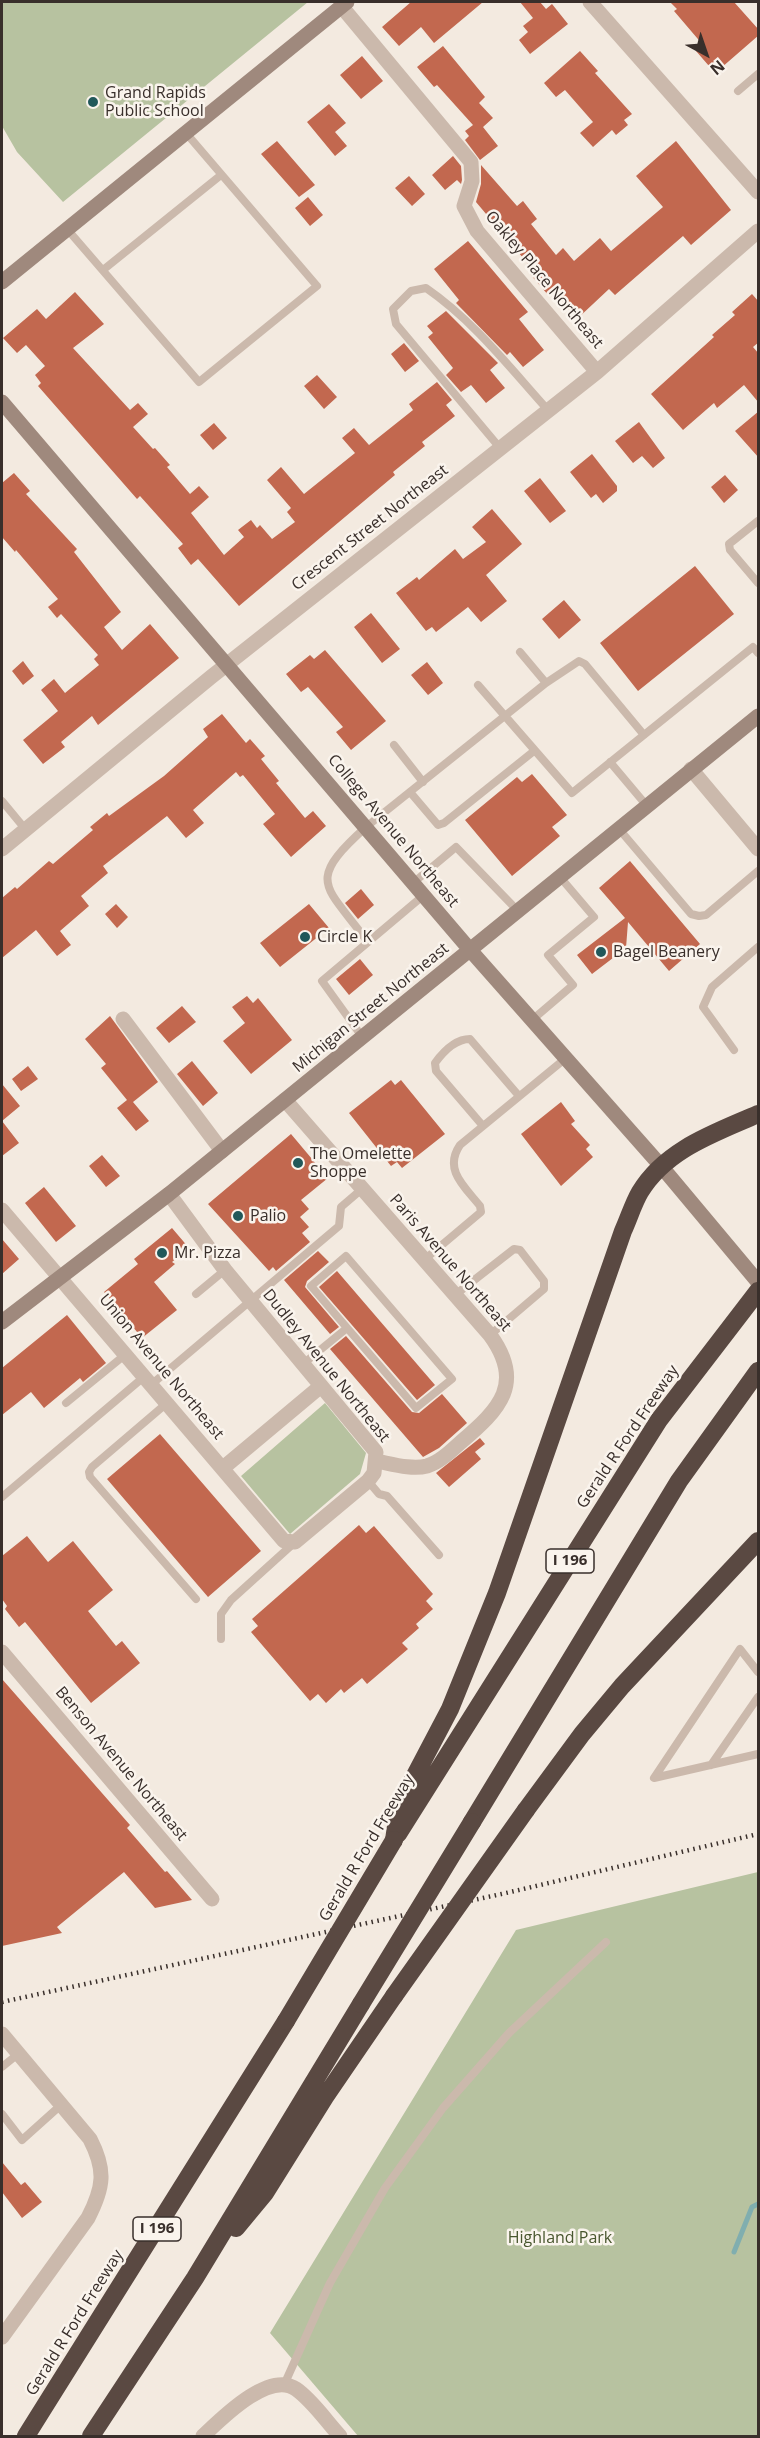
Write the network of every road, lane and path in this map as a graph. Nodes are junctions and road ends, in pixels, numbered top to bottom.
1 (590, 2) edge
2 (344, 4) edge
3 (759, 74) edge
4 (738, 91) dead end
5 (186, 133) junction
6 (221, 175) junction
7 (759, 192) edge
8 (68, 229) junction
9 (759, 231) edge
10 (103, 270) junction
11 (2, 282) edge
12 (597, 372) junction
13 (2, 402) edge
14 (548, 410) junction
15 (500, 448) junction
16 (759, 521) edge
17 (759, 583) edge
18 (757, 647) edge
19 (520, 652) dead end
20 (227, 664) junction
21 (546, 683) junction
22 (478, 685) dead end
23 (759, 716) edge
24 (505, 717) junction
25 (644, 735) junction
26 (394, 745) dead end
27 (534, 751) junction
28 (610, 762) junction
29 (692, 769) junction
30 (423, 782) junction
31 (410, 792) junction
32 (2, 801) edge
33 (647, 806) junction
34 (366, 827) junction
35 (619, 829) junction
36 (26, 830) junction
37 (2, 849) edge
38 (759, 849) edge
39 (759, 871) edge
40 (560, 877) junction
41 (413, 883) junction
42 (424, 895) junction
43 (519, 912) junction
44 (367, 941) junction
45 (759, 947) edge
46 (471, 951) junction
47 (123, 1019) dead end
48 (532, 1020) junction
49 (363, 1038) junction
50 (734, 1050) dead end
51 (566, 1058) junction
52 (519, 1096) junction
53 (285, 1100) junction
54 (759, 1113) edge
55 (483, 1126) junction
56 (222, 1151) junction
57 (661, 1166) junction
58 (362, 1189) junction
59 (169, 1194) junction
60 (2, 1210) edge
61 (424, 1260) junction
62 (225, 1270) junction
63 (60, 1276) junction
64 (759, 1282) edge
65 (759, 1291) edge
66 (196, 1294) dead end
67 (455, 1295) junction
68 (250, 1300) junction
69 (2, 1322) edge
70 (347, 1328) junction
71 (490, 1335) junction
72 (126, 1354) junction
73 (303, 1364) junction
74 (759, 1371) edge
75 (148, 1380) junction
76 (321, 1386) junction
77 (66, 1403) dead end
78 (167, 1403) junction
79 (376, 1461) junction
80 (223, 1468) junction
81 (368, 1481) junction
82 (2, 1497) edge
83 (759, 1541) edge
84 (295, 1542) junction
85 (439, 1555) dead end
86 (196, 1599) dead end
87 (221, 1639) dead end
88 (2, 1652) edge
89 (759, 1672) edge
90 (759, 1697) edge
91 (759, 1754) edge
92 (711, 1765) junction
93 (394, 1840) junction
94 (212, 1899) dead end
95 (606, 1942) dead end
96 (2, 2034) edge
97 (18, 2054) junction
98 (2, 2067) edge
99 (61, 2105) junction
100 (2, 2114) edge
101 (195, 2278) junction
102 (2, 2337) edge
103 (284, 2385) junction
104 (26, 2436) edge
105 (91, 2436) edge
106 (203, 2436) edge
107 (340, 2436) edge

1 - 7 street
2 - 5 main road
2 - 12 street, Oakley Place Northeast
3 - 4 lane
5 - 6 lane
5 - 8 main road
6 - 10 lane
6 - 10 lane
8 - 10 lane
8 - 11 main road
9 - 12 street, Crescent Street Northeast
12 - 14 street, Crescent Street Northeast
13 - 20 main road, College Avenue Northeast
14 - 15 street, Crescent Street Northeast
14 - 15 lane
15 - 20 street, Crescent Street Northeast
16 - 17 lane
18 - 25 lane
19 - 21 lane
20 - 34 main road, College Avenue Northeast
20 - 36 street, Crescent Street Northeast
21 - 24 lane
21 - 25 lane
22 - 24 lane
23 - 29 main road, Michigan Street Northeast
24 - 27 lane
24 - 30 lane
25 - 28 lane
26 - 30 lane
27 - 28 lane
27 - 31 lane
28 - 33 lane
29 - 33 main road, Michigan Street Northeast
29 - 38 street
30 - 31 lane
31 - 34 lane
32 - 36 lane
33 - 35 main road, Michigan Street Northeast
34 - 41 main road, College Avenue Northeast
34 - 44 lane
35 - 39 lane
35 - 40 main road, Michigan Street Northeast
36 - 37 street, Crescent Street Northeast
40 - 43 main road, Michigan Street Northeast
40 - 48 lane
41 - 42 main road, College Avenue Northeast
41 - 43 lane
42 - 44 lane
42 - 46 main road, College Avenue Northeast
43 - 46 main road, Michigan Street Northeast
44 - 49 lane
45 - 50 lane
46 - 48 main road, College Avenue Northeast
46 - 49 main road, Michigan Street Northeast
47 - 56 street
48 - 51 main road, College Avenue Northeast
49 - 53 main road, Michigan Street Northeast
51 - 52 lane
51 - 57 main road, College Avenue Northeast
52 - 55 lane
52 - 55 lane
53 - 56 main road, Michigan Street Northeast
53 - 58 street, Paris Avenue Northeast
54 - 57 highway
55 - 61 lane
56 - 59 main road, Michigan Street Northeast
57 - 64 main road, College Avenue Northeast
57 - 93 highway
58 - 61 street, Paris Avenue Northeast
58 - 68 lane
59 - 62 street, Dudley Avenue Northeast
59 - 63 main road, Michigan Street Northeast
60 - 63 street, Union Avenue Northeast
61 - 67 street, Paris Avenue Northeast
62 - 66 lane
62 - 68 street, Dudley Avenue Northeast
63 - 69 main road, Michigan Street Northeast
63 - 72 street, Union Avenue Northeast
65 - 93 highway, Gerald R Ford Freeway / I 196
67 - 71 street, Paris Avenue Northeast
67 - 71 lane
68 - 73 street, Dudley Avenue Northeast
68 - 75 lane
70 - 70 lane
70 - 73 lane
71 - 79 street, Paris Avenue Northeast
72 - 75 street, Union Avenue Northeast
72 - 77 lane
73 - 76 street, Dudley Avenue Northeast
74 - 101 highway, bridge
75 - 78 street, Union Avenue Northeast
75 - 82 lane
76 - 79 street, Dudley Avenue Northeast
76 - 80 street
78 - 80 street, Union Avenue Northeast
78 - 86 lane
79 - 81 street, Dudley Avenue Northeast
80 - 84 street, Union Avenue Northeast
81 - 84 street
81 - 85 lane
83 - 101 highway, bridge
84 - 87 lane
88 - 94 street, Benson Avenue Northeast
89 - 92 lane
90 - 92 lane
91 - 92 lane
93 - 104 highway, Gerald R Ford Freeway / I 196, bridge
95 - 103 lane
96 - 97 street
97 - 98 lane
97 - 99 street
99 - 100 lane
99 - 102 street
101 - 105 highway
103 - 106 street
103 - 107 street

